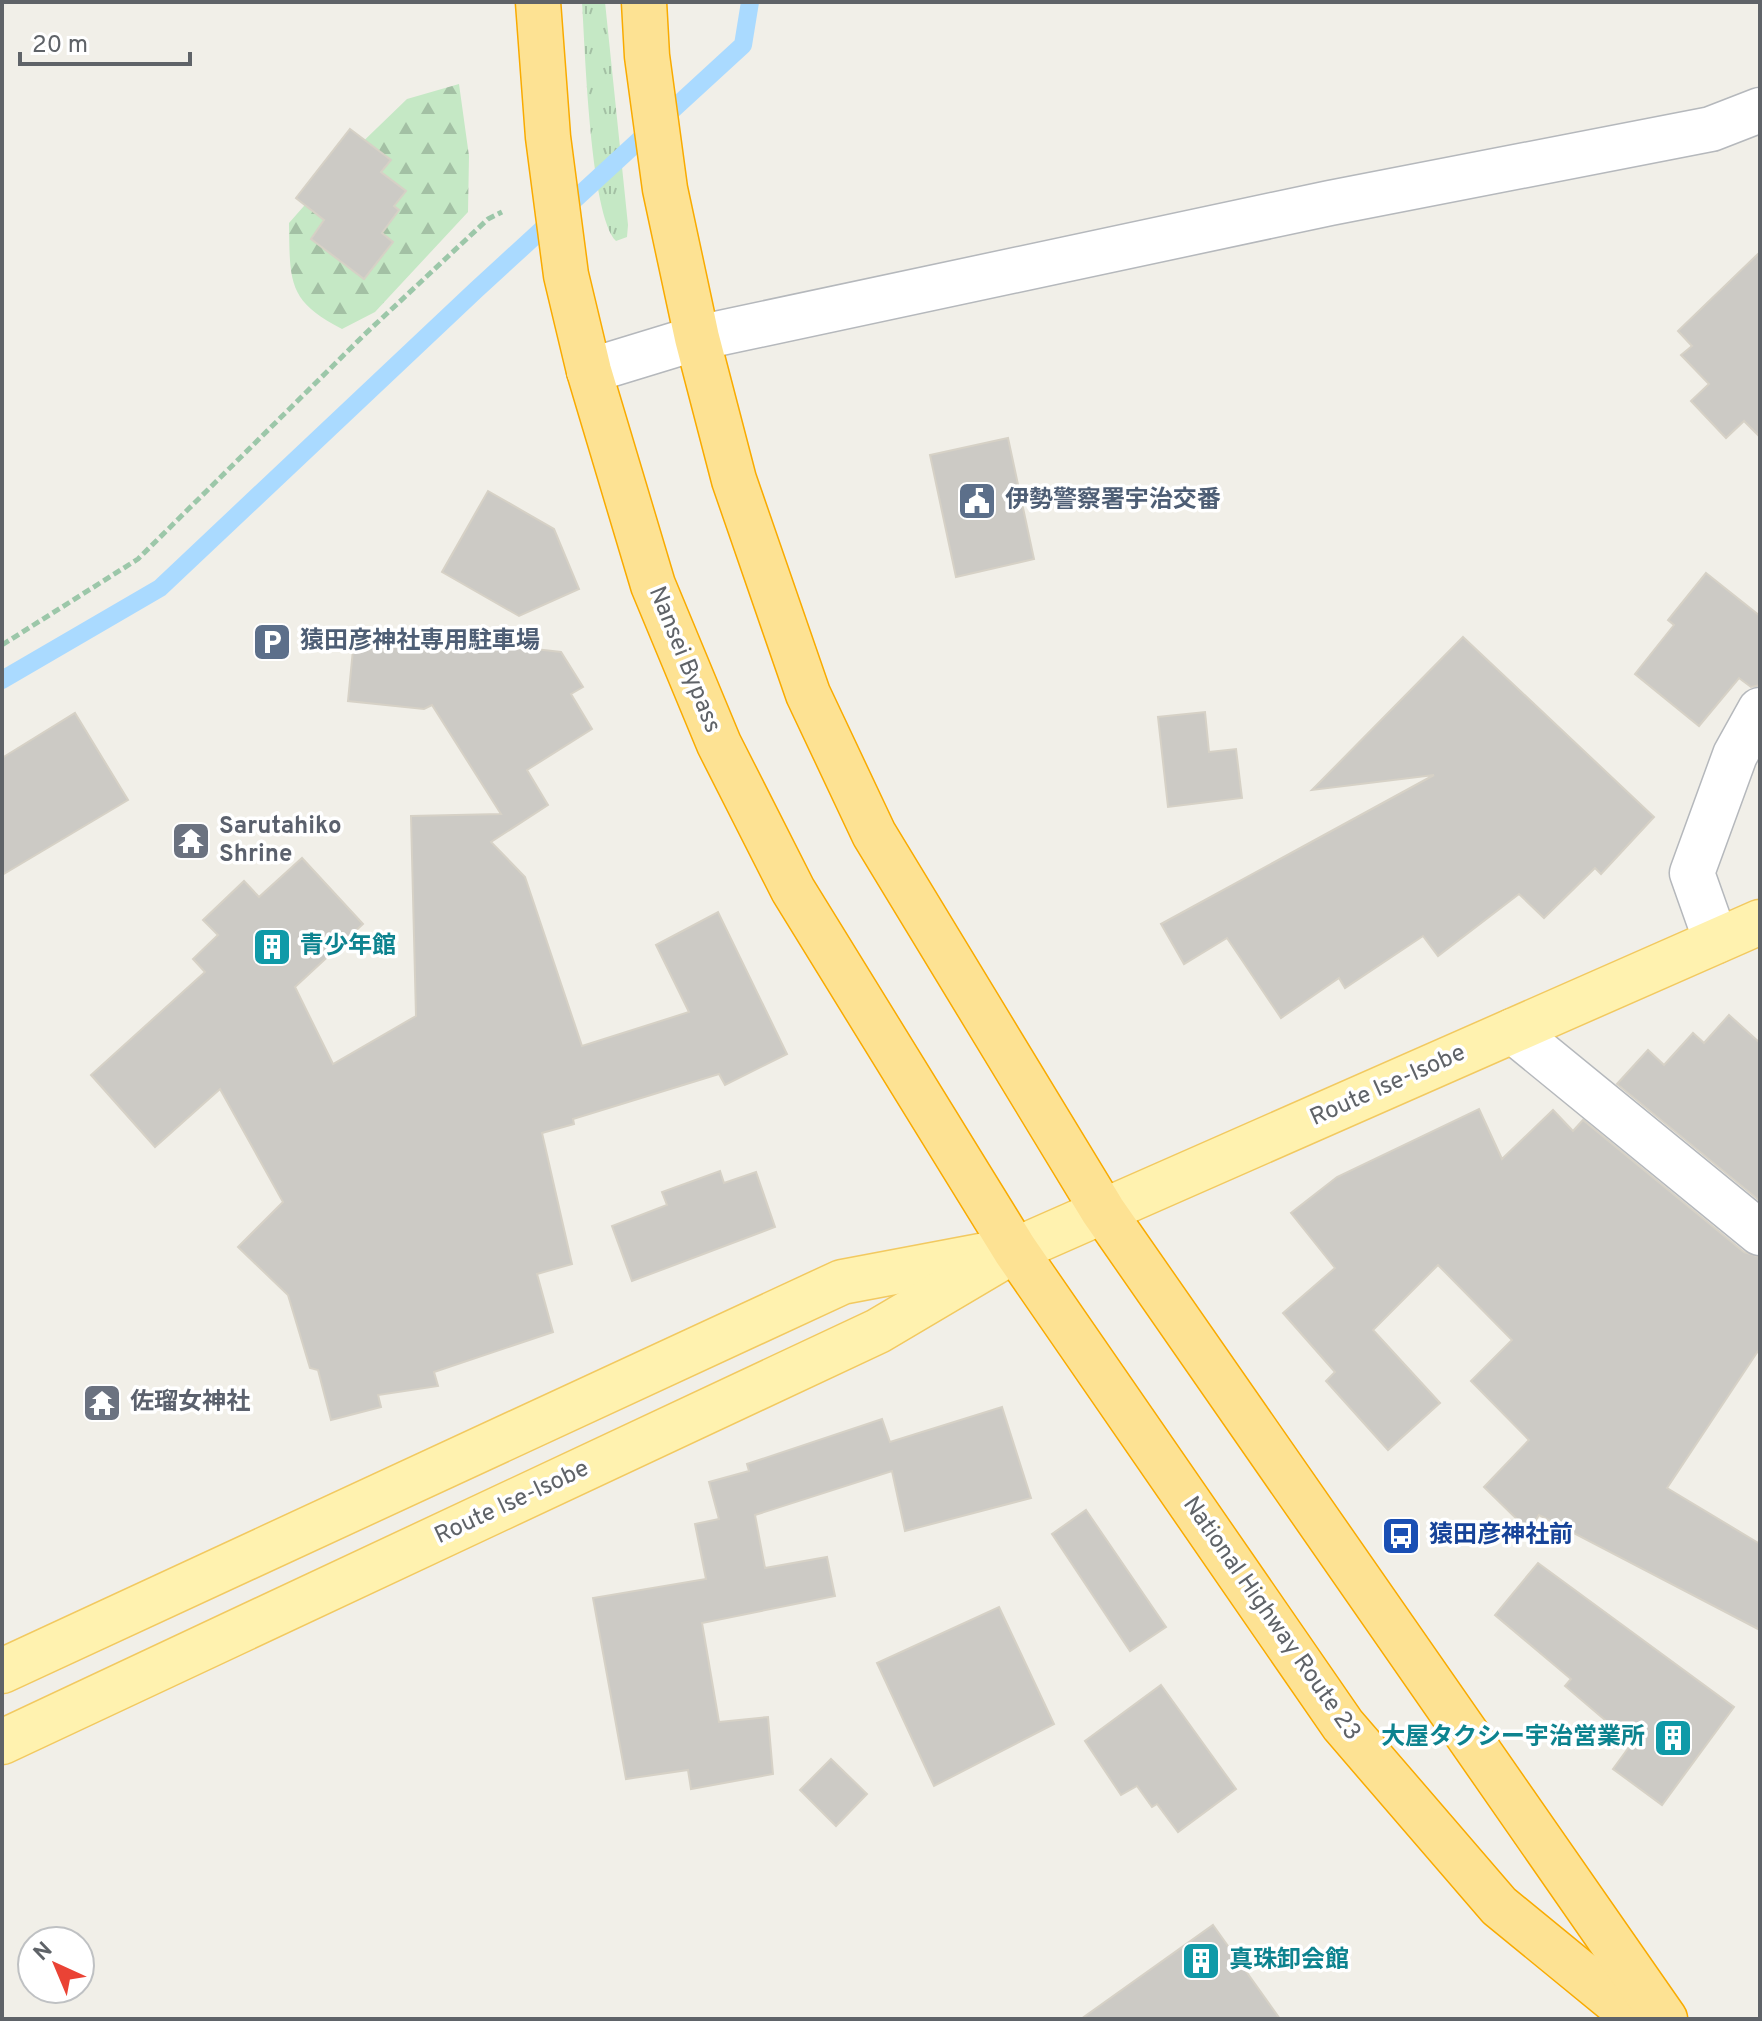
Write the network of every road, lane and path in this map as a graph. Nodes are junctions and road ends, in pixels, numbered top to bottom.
1 (538, 2) edge
2 (644, 2) edge
3 (1760, 110) edge
4 (502, 212) dead end
5 (697, 338) junction
6 (589, 371) junction
7 (2, 645) edge
8 (1760, 710) edge
9 (1760, 922) edge
10 (1716, 941) junction
11 (1513, 1031) junction
12 (1103, 1211) junction
13 (1760, 1233) edge
14 (1015, 1250) junction
15 (2, 1671) edge
16 (2, 1742) edge
17 (1637, 2019) edge
18 (1665, 2019) edge

1 - 6 highway, Nansei Bypass
2 - 5 highway
3 - 5 street
4 - 7 path
5 - 6 street
5 - 12 highway
6 - 14 highway, Nansei Bypass
8 - 10 street
9 - 10 main road, Route Ise-Isobe
10 - 11 main road, Route Ise-Isobe
11 - 12 main road, Route Ise-Isobe
11 - 13 street
12 - 14 main road, Route Ise-Isobe
12 - 18 highway
14 - 15 main road, Route Ise-Isobe
14 - 16 main road, Route Ise-Isobe
14 - 17 highway, National Highway Route 23

